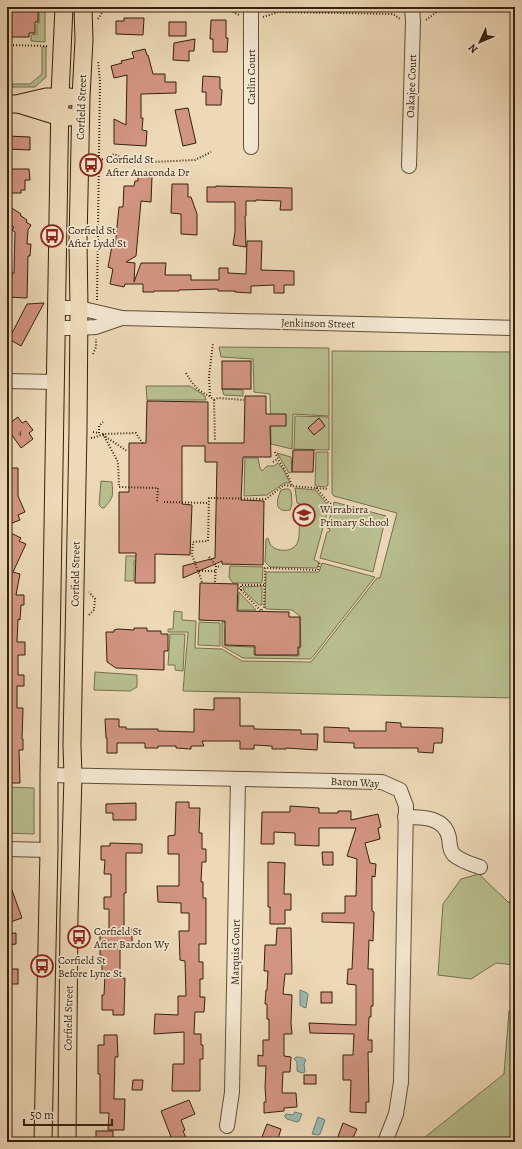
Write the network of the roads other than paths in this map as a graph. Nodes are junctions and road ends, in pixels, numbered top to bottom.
1 (64, 7) edge
2 (84, 7) edge
3 (251, 13) edge
4 (412, 14) edge
5 (60, 96) junction
6 (81, 97) junction
7 (11, 104) edge
8 (60, 117) junction
9 (80, 118) junction
10 (251, 147) dead end
11 (409, 166) dead end
12 (56, 308) junction
13 (79, 308) junction
14 (122, 318) junction
15 (56, 328) junction
16 (79, 328) junction
17 (515, 328) edge
18 (7, 381) edge
19 (55, 382) junction
20 (49, 776) junction
21 (73, 776) junction
22 (238, 778) junction
23 (406, 817) junction
24 (7, 849) edge
25 (49, 850) junction
26 (480, 867) dead end
27 (227, 1126) dead end
28 (43, 1142) edge
29 (66, 1142) edge
30 (385, 1142) edge

1 - 5 main road, Corfield Street
2 - 6 main road, Corfield Street
3 - 10 street, Catlin Court
4 - 11 street, Oakajee Court
5 - 6 main road
5 - 7 main road
5 - 8 main road, Corfield Street
6 - 9 main road, Corfield Street
7 - 8 main road
8 - 9 main road
8 - 12 main road, Corfield Street
9 - 13 main road, Corfield Street
12 - 13 street, Jenkinson Street
12 - 15 main road, Corfield Street
13 - 14 street, Jenkinson Street
13 - 16 main road, Corfield Street
14 - 16 street, Jenkinson Street
14 - 17 street, Jenkinson Street
15 - 16 street, Jenkinson Street
15 - 19 main road, Corfield Street
16 - 21 main road, Corfield Street
18 - 19 street
19 - 20 main road, Corfield Street
20 - 21 street, Baron Way
20 - 25 main road, Corfield Street
21 - 22 street, Baron Way
21 - 29 main road, Corfield Street
22 - 23 street, Baron Way
22 - 27 street, Marquis Court
23 - 26 street
23 - 30 street, Baron Way
24 - 25 street
25 - 28 main road, Corfield Street

